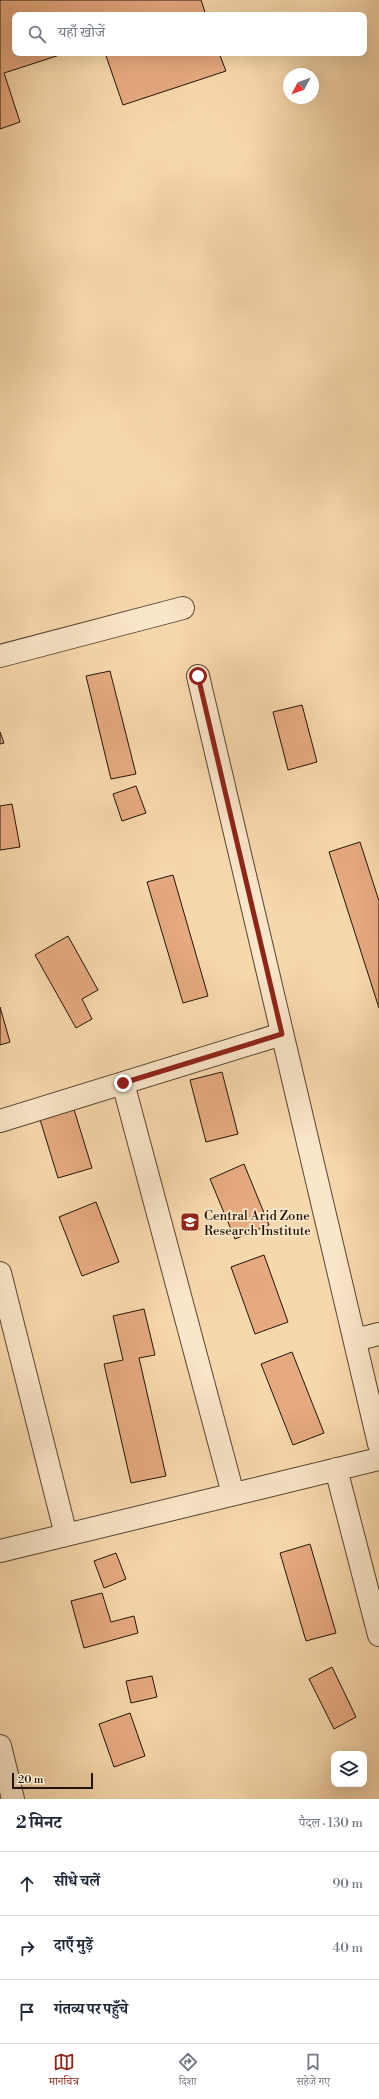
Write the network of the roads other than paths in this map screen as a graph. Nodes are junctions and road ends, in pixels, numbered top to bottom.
1 (183, 608) dead end
2 (0, 656) edge
3 (198, 676) dead end
4 (282, 1034) junction
5 (123, 1083) junction
6 (0, 1121) edge
7 (0, 1273) edge
8 (379, 1334) edge
9 (354, 1340) junction
10 (379, 1444) edge
11 (379, 1459) edge
12 (336, 1469) junction
13 (233, 1494) junction
14 (66, 1535) junction
15 (0, 1551) edge
16 (379, 1635) edge
17 (0, 1746) edge
18 (13, 1799) edge

1 - 2 street
3 - 4 street
4 - 5 street
4 - 9 street
5 - 6 street
5 - 13 street
7 - 14 street
8 - 9 street
9 - 10 street
11 - 12 street
12 - 13 street
12 - 16 street
13 - 14 street
14 - 15 street
17 - 18 street

